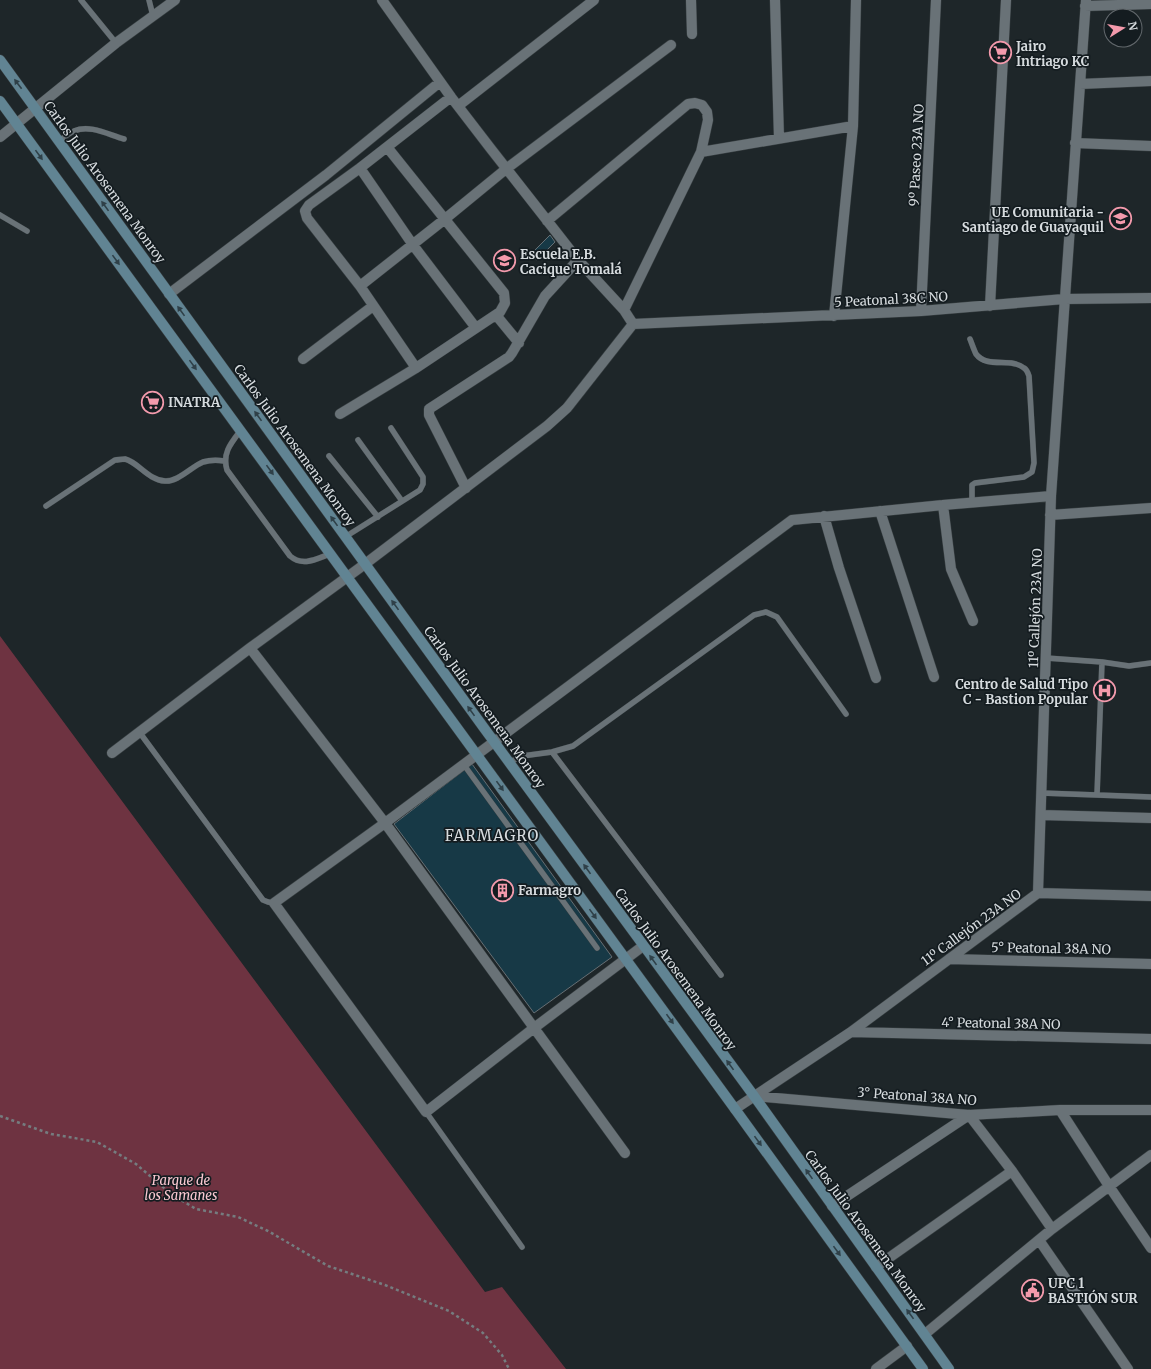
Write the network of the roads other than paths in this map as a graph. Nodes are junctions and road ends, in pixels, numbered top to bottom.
1 (81, 0) edge
2 (149, 0) edge
3 (175, 0) edge
4 (382, 0) edge
5 (594, 0) edge
6 (691, 0) edge
7 (775, 0) edge
8 (856, 0) edge
9 (936, 0) edge
10 (1006, 0) edge
11 (1085, 3) edge
12 (1151, 4) edge
13 (153, 16) junction
14 (692, 34) dead end
15 (116, 43) junction
16 (671, 45) dead end
17 (0, 60) edge
18 (1151, 81) edge
19 (440, 82) junction
20 (1080, 84) junction
21 (451, 97) junction
22 (0, 101) edge
23 (458, 106) junction
24 (35, 108) junction
25 (16, 124) junction
26 (853, 126) junction
27 (0, 137) edge
28 (779, 138) junction
29 (124, 139) dead end
30 (58, 142) junction
31 (1075, 143) junction
32 (1151, 146) edge
33 (388, 147) junction
34 (701, 152) junction
35 (360, 168) junction
36 (506, 169) junction
37 (0, 215) edge
38 (445, 219) junction
39 (547, 221) junction
40 (27, 231) dead end
41 (413, 245) junction
42 (578, 260) junction
43 (360, 286) junction
44 (169, 294) junction
45 (1151, 298) edge
46 (1064, 299) junction
47 (373, 306) junction
48 (990, 306) junction
49 (624, 310) junction
50 (921, 311) junction
51 (496, 315) junction
52 (834, 316) junction
53 (633, 324) junction
54 (476, 328) junction
55 (970, 339) dead end
56 (518, 343) junction
57 (303, 359) dead end
58 (416, 368) junction
59 (340, 414) dead end
60 (391, 428) dead end
61 (241, 430) junction
62 (358, 440) dead end
63 (329, 456) dead end
64 (224, 461) junction
65 (466, 488) junction
66 (1051, 496) junction
67 (402, 501) junction
68 (972, 503) junction
69 (943, 505) junction
70 (46, 506) dead end
71 (1151, 508) edge
72 (880, 511) junction
73 (1050, 515) junction
74 (824, 516) junction
75 (378, 517) junction
76 (345, 536) junction
77 (330, 554) junction
78 (365, 564) junction
79 (348, 577) junction
80 (973, 621) dead end
81 (250, 648) junction
82 (1046, 658) junction
83 (1102, 662) junction
84 (1151, 663) edge
85 (934, 677) dead end
86 (876, 678) dead end
87 (846, 714) dead end
88 (140, 733) junction
89 (495, 742) junction
90 (552, 752) junction
91 (112, 753) dead end
92 (477, 755) junction
93 (510, 762) junction
94 (464, 765) junction
95 (1041, 793) junction
96 (1097, 795) junction
97 (1151, 796) edge
98 (1041, 815) junction
99 (1151, 818) edge
100 (385, 823) junction
101 (1038, 893) junction
102 (1151, 896) edge
103 (274, 903) junction
104 (643, 946) junction
105 (597, 948) dead end
106 (626, 959) junction
107 (949, 959) junction
108 (1151, 964) edge
109 (721, 975) dead end
110 (534, 1028) junction
111 (851, 1032) junction
112 (1151, 1039) edge
113 (754, 1096) junction
114 (735, 1109) junction
115 (1060, 1110) junction
116 (1151, 1110) edge
117 (426, 1112) junction
118 (969, 1115) junction
119 (624, 1153) dead end
120 (1151, 1155) edge
121 (1012, 1172) junction
122 (1109, 1186) junction
123 (832, 1206) junction
124 (1052, 1229) junction
125 (1039, 1240) junction
126 (522, 1247) dead end
127 (1151, 1248) edge
128 (876, 1267) junction
129 (925, 1334) junction
130 (907, 1346) junction
131 (876, 1369) edge
132 (923, 1369) edge
133 (949, 1369) edge
134 (1128, 1369) edge

1 - 15 lane
2 - 13 lane
3 - 13 street
4 - 19 street
5 - 23 street
6 - 14 street
7 - 28 street
8 - 26 street
9 - 50 street, 9º Paseo 23A NO
10 - 48 street
11 - 12 street
11 - 20 street, 11º Callejón 23A NO
13 - 15 street
15 - 24 street
16 - 36 street
24 -> 17 main road, Carlos Julio Arosemena Monroy
18 - 20 street
19 - 21 street
19 - 44 street
20 - 31 street, 11º Callejón 23A NO
21 - 23 street
21 - 33 street
22 - 25 main road
23 - 36 street
24 - 25 street
24 - 30 main road, Carlos Julio Arosemena Monroy
25 - 27 street
25 -> 61 main road
26 - 28 street
26 - 52 street
28 - 34 street
29 - 30 lane
44 -> 30 main road, Carlos Julio Arosemena Monroy
31 - 32 street
31 - 46 street, 11º Callejón 23A NO
33 - 35 street
33 - 38 street
34 - 39 street
34 - 49 street
35 - 41 street
35 - 43 street
36 - 38 street
36 - 39 street
37 - 40 lane
38 - 41 street
38 - 51 street
39 - 42 street
41 - 43 street
41 - 54 street
42 - 49 street
42 - 56 street
43 - 47 street
76 -> 44 main road, Carlos Julio Arosemena Monroy
45 - 46 street, 5 Peatonal 38C NO
46 - 48 street, 5 Peatonal 38C NO
46 - 66 street, 11º Callejón 23A NO
47 - 57 street
47 - 58 street
48 - 50 street, 5 Peatonal 38C NO
49 - 53 street
50 - 52 street, 5 Peatonal 38C NO
51 - 54 street
51 - 56 street
52 - 53 street, 5 Peatonal 38C NO
53 - 65 street
54 - 58 street
55 - 68 lane
56 - 65 street
58 - 59 street
60 - 67 lane
61 - 64 lane
61 -> 77 main road
62 - 67 lane
63 - 75 lane
64 - 70 lane
64 - 77 lane
65 - 78 street
66 - 68 street
66 - 73 street, 11º Callejón 23A NO
67 - 75 lane
68 - 69 street
69 - 72 street
69 - 80 street
71 - 73 street
72 - 74 street
72 - 85 street
73 - 82 street, 11º Callejón 23A NO
74 - 86 street
74 - 89 street
75 - 76 lane
76 - 78 main road, Carlos Julio Arosemena Monroy
77 - 79 main road
78 - 79 street
89 -> 78 main road, Carlos Julio Arosemena Monroy
79 - 81 street
79 - 92 main road
81 - 88 street
81 - 100 street
82 - 83 lane
82 - 95 street, 11º Callejón 23A NO
83 - 84 lane
83 - 96 lane
87 - 90 lane
88 - 91 street
88 - 103 lane
89 - 92 street
89 - 93 main road, Carlos Julio Arosemena Monroy
90 - 93 lane
90 - 109 lane
92 - 94 street
92 -> 106 main road
104 -> 93 main road, Carlos Julio Arosemena Monroy
94 - 100 street
94 - 105 lane
95 - 96 lane
95 - 98 street, 11º Callejón 23A NO
96 - 97 lane
98 - 99 street
98 - 101 street, 11º Callejón 23A NO
100 - 103 street
100 - 110 street
101 - 102 street
101 - 107 street, 11º Callejón 23A NO
103 - 117 street
104 - 106 street
113 -> 104 main road, Carlos Julio Arosemena Monroy
106 - 110 street
106 -> 114 main road
107 - 108 street, 5° Peatonal 38A NO
107 - 111 street, 11º Callejón 23A NO
110 - 117 street
110 - 119 street
111 - 112 street, 4° Peatonal 38A NO
111 - 113 street, 11º Callejón 23A NO
113 - 114 street, 11º Callejón 23A NO
113 - 118 street, 3° Peatonal 38A NO
123 -> 113 main road, Carlos Julio Arosemena Monroy
114 -> 130 main road
115 - 116 street, 3° Peatonal 38A NO
115 - 118 street, 3° Peatonal 38A NO
115 - 122 street
117 - 126 lane
118 - 121 street
118 - 123 street
120 - 122 street
121 - 124 street
121 - 128 street
122 - 124 street
122 - 127 street
123 - 128 main road, Carlos Julio Arosemena Monroy
124 - 125 street
125 - 129 street
125 - 134 street
129 -> 128 main road, Carlos Julio Arosemena Monroy
129 - 133 main road, Carlos Julio Arosemena Monroy
130 - 131 street
130 - 132 main road

